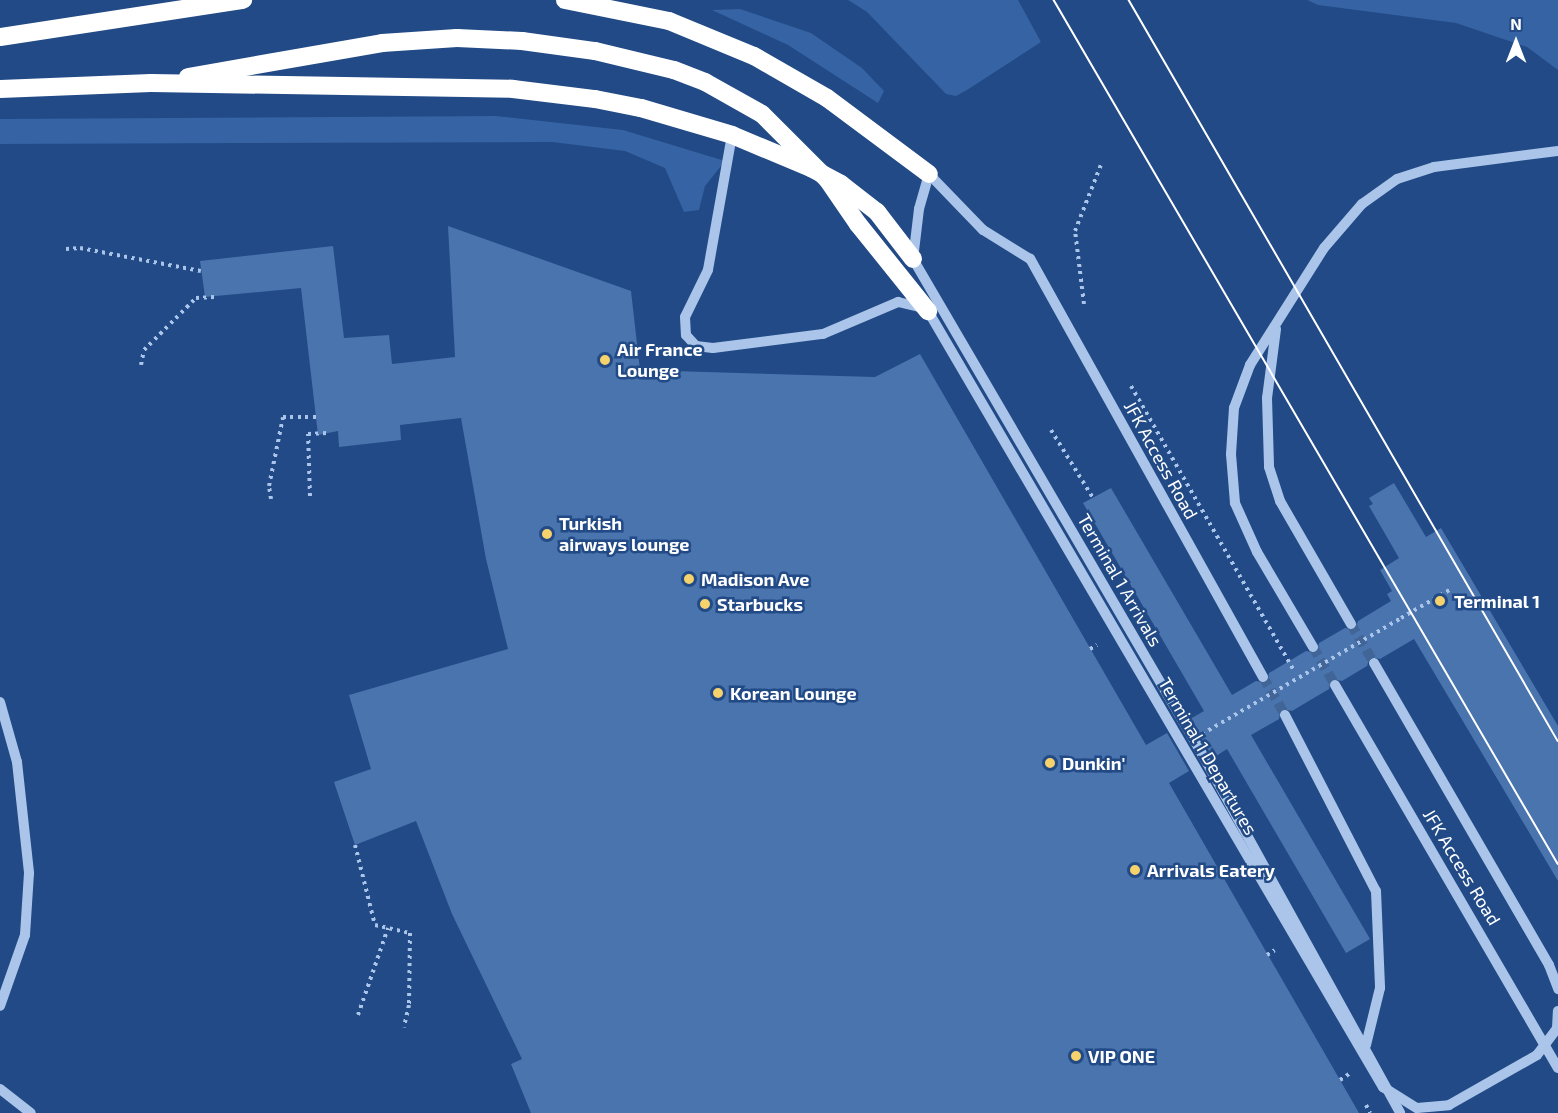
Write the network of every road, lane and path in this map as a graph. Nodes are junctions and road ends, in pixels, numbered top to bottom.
1 (243, 0) edge
2 (565, 0) edge
3 (0, 37) edge
4 (151, 83) junction
5 (0, 89) edge
6 (732, 135) junction
7 (1558, 151) edge
8 (1102, 162) dead end
9 (929, 174) junction
10 (66, 249) dead end
11 (913, 260) junction
12 (201, 271) dead end
13 (214, 297) dead end
14 (936, 312) junction
15 (1090, 315) dead end
16 (1277, 326) junction
17 (141, 365) dead end
18 (1125, 376) dead end
19 (316, 417) dead end
20 (1051, 430) dead end
21 (327, 433) dead end
22 (309, 496) dead end
23 (1093, 498) dead end
24 (271, 499) dead end
25 (1451, 589) dead end
26 (1351, 624) tunnel mouth
27 (1313, 647) tunnel mouth
28 (1374, 663) tunnel mouth
29 (1293, 669) dead end
30 (1263, 677) tunnel mouth
31 (1335, 685) tunnel mouth
32 (0, 702) edge
33 (1285, 715) tunnel mouth
34 (1197, 738) dead end
35 (355, 845) dead end
36 (388, 928) junction
37 (1558, 989) edge
38 (0, 1006) edge
39 (1558, 1011) edge
40 (358, 1015) dead end
41 (404, 1027) dead end
42 (1366, 1045) junction
43 (1558, 1068) edge
44 (0, 1089) edge
45 (32, 1113) edge
46 (1400, 1113) edge

1 - 3 highway
2 - 9 highway
4 - 5 highway
4 - 6 highway
4 - 14 highway, bridge
6 - 11 highway
6 - 14 street
7 - 16 street
8 - 15 path
9 - 11 street
9 - 30 street, JFK Access Road
10 - 12 path
11 - 14 street, Terminal 1 Arrivals
13 - 17 path
14 - 39 street, Terminal 1 Departures, bridge
14 - 42 street, Terminal 1 Arrivals
16 - 26 street
16 - 27 street
18 - 29 path
19 - 24 path
20 - 23 path
21 - 22 path
25 - 34 path, bridge
28 - 37 street
31 - 43 street, JFK Access Road
32 - 38 street
33 - 42 street
35 - 36 path
36 - 40 path
36 - 41 path
42 - 46 street
44 - 45 street

